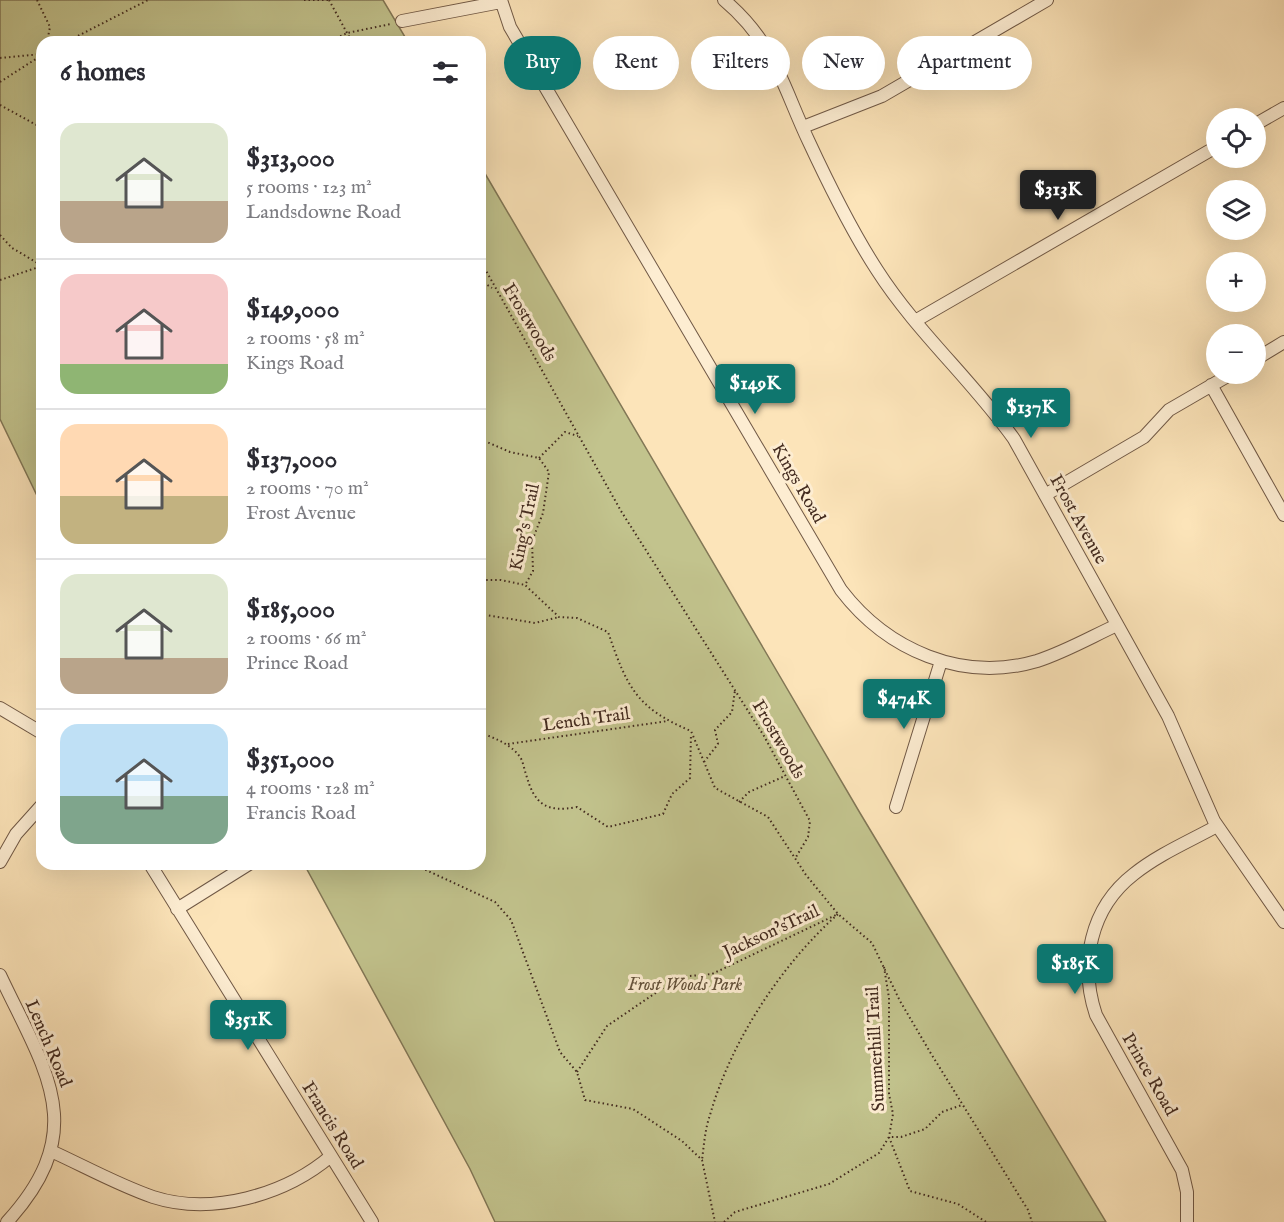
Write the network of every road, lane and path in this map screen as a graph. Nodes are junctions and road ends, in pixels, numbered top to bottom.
1 (37, 0) edge
2 (148, 0) edge
3 (304, 0) edge
4 (329, 0) edge
5 (724, 0) edge
6 (1047, 0) edge
7 (501, 1) edge
8 (402, 21) joint
9 (347, 33) junction
10 (48, 36) edge
11 (78, 36) edge
12 (341, 36) edge
13 (349, 36) edge
14 (36, 55) edge
15 (0, 58) edge
16 (36, 59) edge
17 (0, 82) edge
18 (0, 105) edge
19 (1284, 108) edge
20 (1266, 118) edge
21 (36, 125) edge
22 (803, 127) junction
23 (1206, 153) edge
24 (0, 235) edge
25 (36, 262) edge
26 (36, 267) edge
27 (486, 273) edge
28 (0, 280) edge
29 (486, 284) edge
30 (494, 289) junction
31 (915, 321) junction
32 (1284, 342) edge
33 (1266, 353) edge
34 (1211, 385) joint
35 (578, 436) junction
36 (486, 442) edge
37 (539, 459) junction
38 (1045, 495) junction
39 (1284, 515) edge
40 (486, 580) edge
41 (525, 585) junction
42 (486, 615) edge
43 (559, 617) junction
44 (1117, 625) junction
45 (941, 661) junction
46 (735, 690) junction
47 (0, 708) edge
48 (668, 721) junction
49 (36, 729) edge
50 (691, 731) junction
51 (486, 735) edge
52 (508, 744) junction
53 (704, 762) junction
54 (785, 776) junction
55 (739, 802) junction
56 (896, 807) dead end
57 (36, 812) edge
58 (1217, 826) junction
59 (796, 857) junction
60 (0, 862) edge
61 (154, 870) edge
62 (239, 870) edge
63 (425, 870) edge
64 (177, 909) junction
65 (838, 914) junction
66 (1284, 922) edge
67 (883, 963) junction
68 (0, 975) edge
69 (577, 1072) junction
70 (963, 1105) junction
71 (890, 1137) junction
72 (51, 1151) junction
73 (331, 1156) junction
74 (702, 1160) junction
75 (7, 1222) edge
76 (372, 1222) edge
77 (715, 1222) edge
78 (724, 1222) edge
79 (986, 1222) edge
80 (1032, 1222) edge
81 (1187, 1222) edge

1 - 10 path
2 - 11 path
3 - 4 path
4 - 9 path
5 - 22 street, Frost Avenue
6 - 22 street
7 - 8 street
7 - 45 street, Kings Road
8 - 9 path
9 - 12 path
9 - 13 path
14 - 15 path
16 - 17 path
18 - 21 path
19 - 20 street
22 - 31 street, Frost Avenue
23 - 31 street
24 - 25 path
26 - 28 path
27 - 30 path, Frostwoods
29 - 30 path
30 - 35 path, Frostwoods
31 - 38 street, Frost Avenue
32 - 33 street
34 - 38 street
34 - 39 street
35 - 37 path
35 - 46 path, Frostwoods
36 - 37 path, King's Trail
37 - 41 path, King's Trail
38 - 44 street, Frost Avenue
40 - 41 path
41 - 43 path, King's Trail
42 - 43 path
43 - 48 path
44 - 45 street, Kings Road
44 - 58 street, Frost Avenue
45 - 56 street
46 - 53 path
46 - 54 path, Frostwoods
47 - 49 street
48 - 50 path
48 - 52 path, Lench Trail
50 - 52 path
50 - 53 path
51 - 52 path
53 - 55 path
54 - 55 path
54 - 59 path, Frostwoods
55 - 59 path
57 - 60 street
58 - 66 street, Frost Avenue
58 - 81 street, Prince Road
59 - 65 path
61 - 64 street, Francis Road
62 - 64 street
63 - 69 path
64 - 73 street, Francis Road
65 - 67 path
65 - 69 path, Jackson'sTrail
65 - 74 path, Jackson'sTrail
67 - 70 path
67 - 71 path, Summerhill Trail
68 - 72 street, Lench Road
69 - 74 path
70 - 71 path
70 - 80 path
71 - 78 path
71 - 79 path, Summerhill Trail
72 - 73 street
72 - 75 street, Lench Road
73 - 76 street, Francis Road
74 - 77 path

